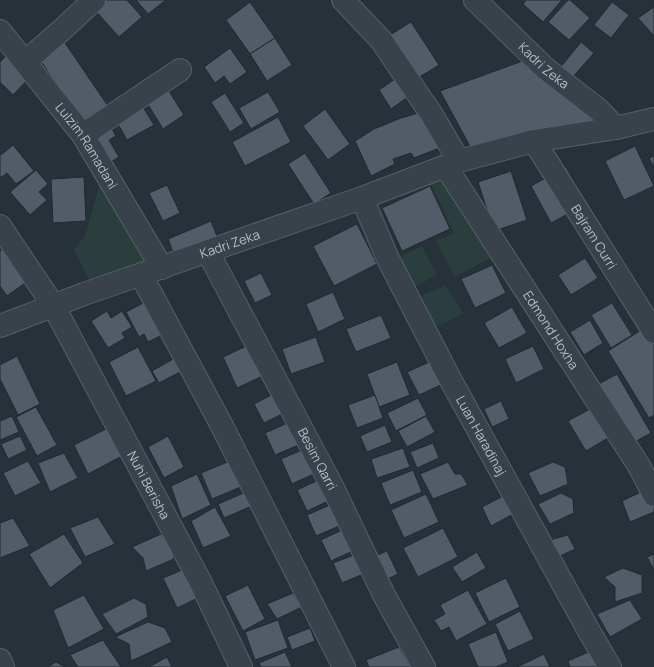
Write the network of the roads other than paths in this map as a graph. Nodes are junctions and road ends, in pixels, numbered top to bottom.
1 (94, 0) edge
2 (343, 0) edge
3 (475, 0) edge
4 (0, 31) edge
5 (24, 62) junction
6 (180, 70) dead end
7 (654, 118) edge
8 (616, 128) junction
9 (83, 135) junction
10 (534, 141) junction
11 (452, 164) junction
12 (362, 198) junction
13 (0, 226) edge
14 (208, 252) junction
15 (162, 268) junction
16 (141, 275) junction
17 (53, 305) junction
18 (0, 326) edge
19 (654, 332) edge
20 (654, 495) edge
21 (0, 660) edge
22 (3, 667) edge
23 (241, 667) edge
24 (344, 667) edge
25 (424, 667) edge
26 (610, 667) edge

1 - 5 street
2 - 11 street
3 - 8 street, Kadri Zeka
4 - 5 street, Lulzim Ramadani
5 - 9 street, Lulzim Ramadani
6 - 9 street
7 - 8 street, Kadri Zeka
8 - 10 street, Kadri Zeka
9 - 15 street, Lulzim Ramadani
10 - 11 street, Kadri Zeka
10 - 19 street, Bajram Curri
11 - 12 street, Kadri Zeka
11 - 20 street, Edmond Hoxha
12 - 14 street, Kadri Zeka
12 - 26 street, Luan Haradinaj
13 - 17 street, Nuhi Berisha
14 - 15 street, Kadri Zeka
14 - 25 street, Besim Qarri
15 - 16 street, Kadri Zeka
16 - 17 street, Kadri Zeka
16 - 24 street
17 - 18 street, Kadri Zeka
17 - 23 street, Nuhi Berisha
21 - 22 street

